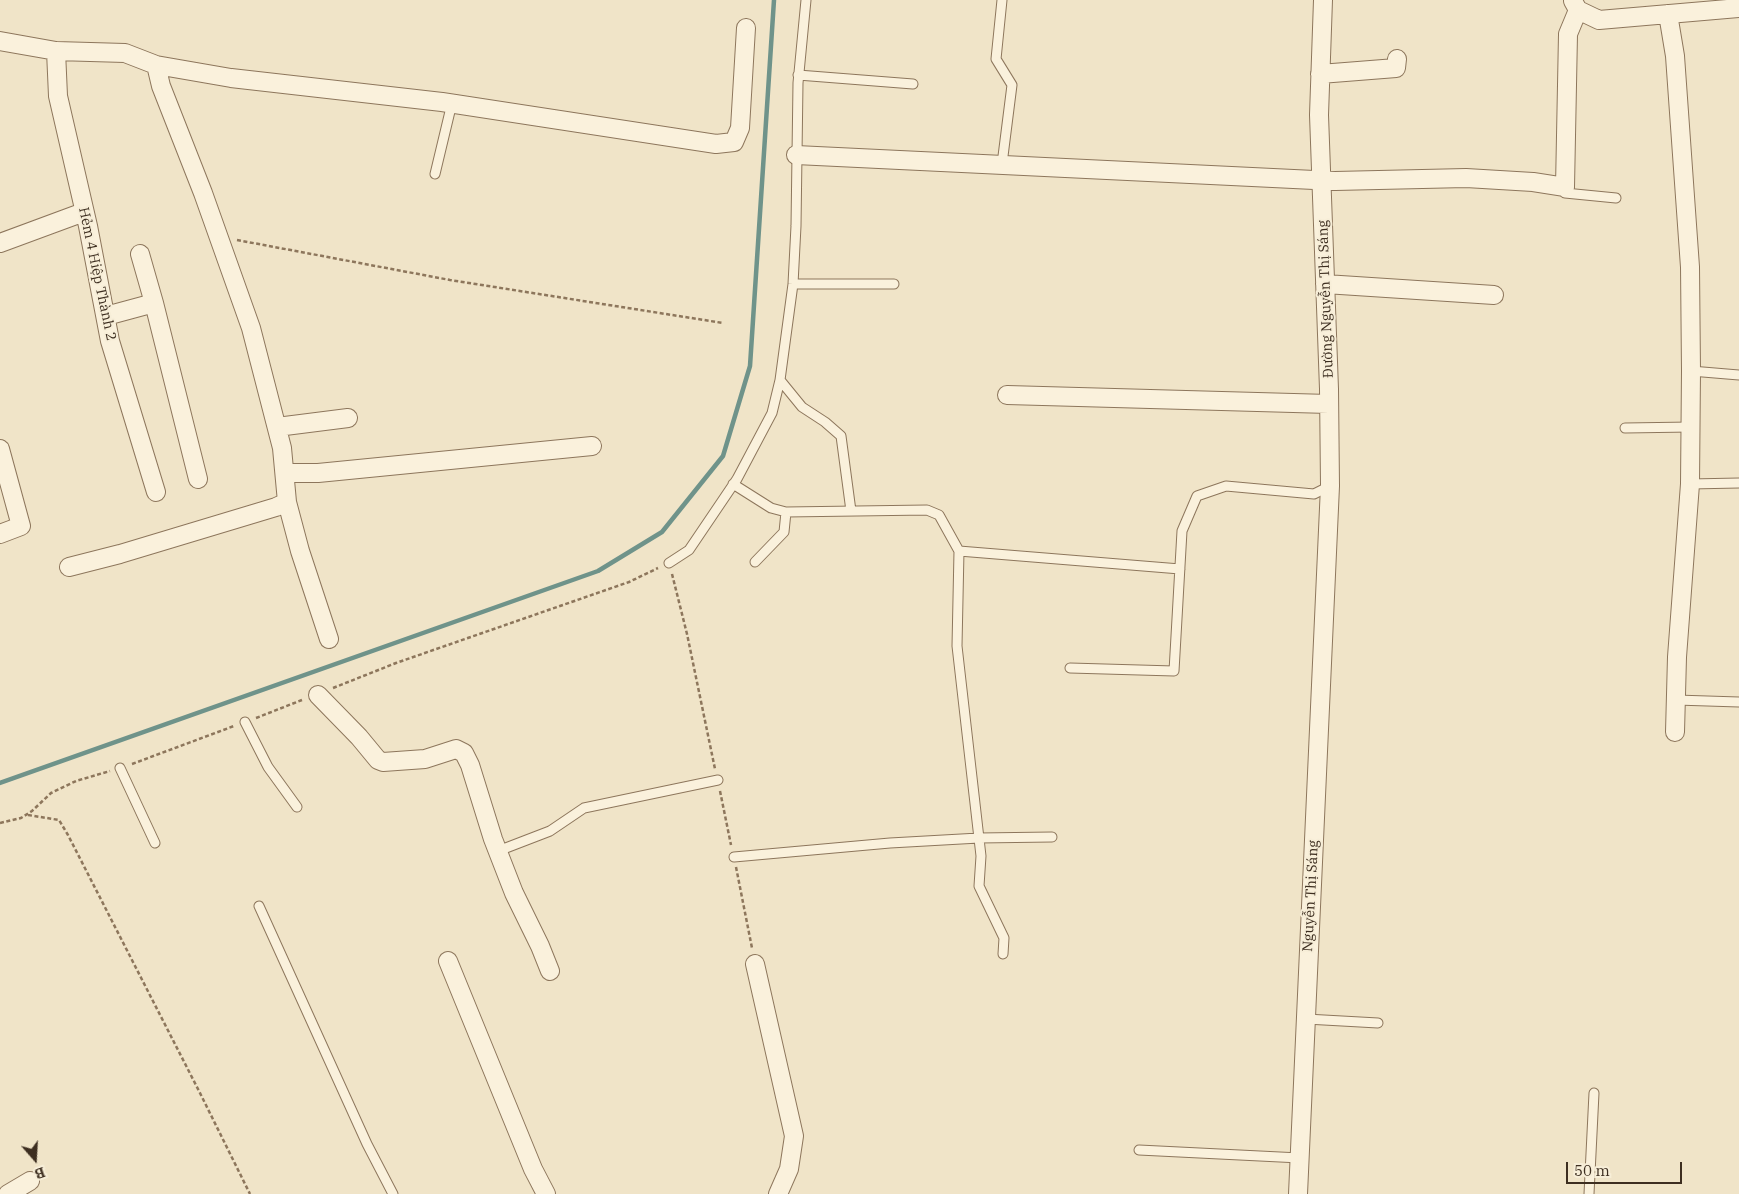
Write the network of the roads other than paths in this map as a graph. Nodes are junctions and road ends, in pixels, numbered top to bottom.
1 (806, 0) edge
2 (1002, 0) edge
3 (1323, 0) edge
4 (1575, 5) edge
5 (1739, 8) edge
6 (1668, 14) junction
7 (746, 28) dead end
8 (0, 41) edge
9 (56, 52) junction
10 (1397, 59) dead end
11 (156, 65) junction
12 (1320, 74) junction
13 (798, 75) junction
14 (913, 84) dead end
15 (452, 103) junction
16 (796, 155) junction
17 (1002, 164) junction
18 (435, 174) dead end
19 (1321, 180) junction
20 (1565, 187) junction
21 (1616, 198) dead end
22 (84, 212) junction
23 (0, 243) edge
24 (140, 254) dead end
25 (793, 284) junction
26 (894, 284) dead end
27 (1325, 284) junction
28 (1494, 295) dead end
29 (154, 303) junction
30 (106, 316) junction
31 (1691, 371) junction
32 (1739, 375) edge
33 (780, 380) junction
34 (1008, 395) dead end
35 (1329, 404) junction
36 (348, 418) dead end
37 (277, 427) junction
38 (1691, 427) junction
39 (1625, 428) dead end
40 (592, 446) dead end
41 (0, 449) edge
42 (284, 473) junction
43 (198, 479) dead end
44 (733, 484) junction
45 (1690, 484) junction
46 (1739, 484) edge
47 (1330, 486) junction
48 (156, 492) dead end
49 (287, 502) junction
50 (786, 512) junction
51 (851, 512) junction
52 (0, 534) edge
53 (959, 551) junction
54 (755, 562) dead end
55 (669, 563) road end
56 (69, 567) dead end
57 (1180, 569) junction
58 (1325, 598) joint
59 (329, 639) dead end
60 (1070, 668) dead end
61 (318, 694) dead end
62 (1676, 700) junction
63 (1739, 702) edge
64 (245, 722) dead end
65 (1675, 732) dead end
66 (120, 768) dead end
67 (718, 780) road end
68 (296, 807) dead end
69 (1052, 837) dead end
70 (979, 838) junction
71 (155, 843) dead end
72 (498, 851) junction
73 (734, 858) road end
74 (259, 906) dead end
75 (1003, 954) dead end
76 (448, 961) dead end
77 (755, 964) road end
78 (550, 971) dead end
79 (1306, 1019) junction
80 (1378, 1023) dead end
81 (1594, 1093) dead end
82 (1139, 1150) dead end
83 (1300, 1158) junction
84 (30, 1181) dead end
85 (8, 1194) edge
86 (393, 1194) edge
87 (546, 1194) edge
88 (778, 1194) edge
89 (1298, 1194) edge
90 (1589, 1194) edge

1 - 13 lane
2 - 17 lane
3 - 12 street, Đường Nguyễn Thị Sáng
4 - 6 street
4 - 20 street
5 - 6 street
6 - 31 street
7 - 15 street
8 - 9 street
9 - 11 street
9 - 22 street, Hẻm 4 Hiệp Thành 2
10 - 12 street
11 - 15 street
11 - 37 street
12 - 19 street, Đường Nguyễn Thị Sáng
13 - 14 lane
13 - 16 lane
15 - 18 lane
16 - 17 street
16 - 25 lane
17 - 19 street
19 - 20 street
19 - 27 street, Đường Nguyễn Thị Sáng
20 - 21 lane
22 - 23 street
22 - 30 street, Hẻm 4 Hiệp Thành 2
24 - 29 street
25 - 26 lane
25 - 33 lane
27 - 28 street
27 - 35 street, Đường Nguyễn Thị Sáng
29 - 30 street
29 - 43 street
30 - 48 street, Hẻm 4 Hiệp Thành 2
31 - 32 lane
31 - 38 street
33 - 44 lane
33 - 51 lane
34 - 35 street
35 - 47 street, Đường Nguyễn Thị Sáng
36 - 37 street
37 - 42 street
38 - 39 lane
38 - 45 street
40 - 42 street
41 - 52 street
42 - 49 street
44 - 50 lane
44 - 55 lane
45 - 46 lane
45 - 62 street
47 - 57 lane
47 - 58 street, Đường Nguyễn Thị Sáng
49 - 56 street
49 - 59 street
50 - 51 lane
50 - 54 lane
51 - 53 lane
53 - 57 lane
53 - 70 lane
57 - 60 lane
58 - 79 street, Nguyễn Thị Sáng
61 - 72 street
62 - 63 lane
62 - 65 street
64 - 68 lane
66 - 71 lane
67 - 72 lane
69 - 70 lane
70 - 73 lane
70 - 75 lane
72 - 78 street
74 - 86 lane
76 - 87 street
77 - 88 street
79 - 80 lane
79 - 83 street, Nguyễn Thị Sáng
81 - 90 lane
82 - 83 lane
83 - 89 street, Nguyễn Thị Sáng
84 - 85 street

